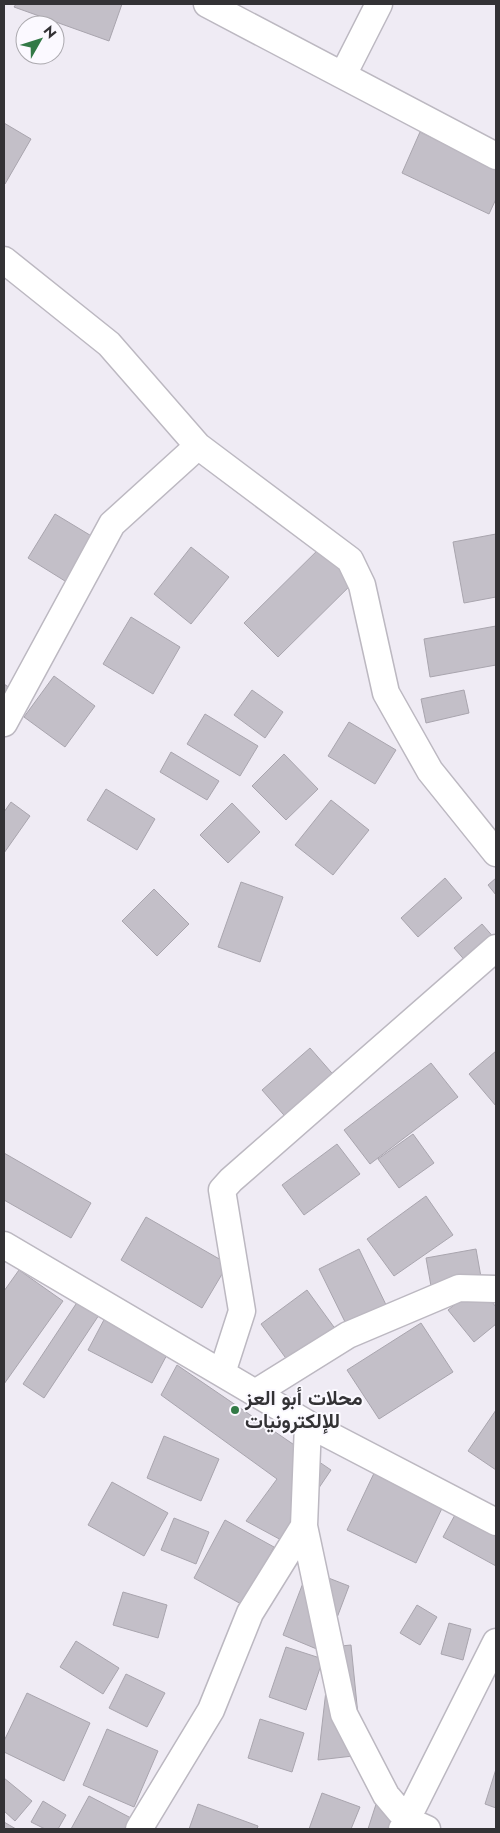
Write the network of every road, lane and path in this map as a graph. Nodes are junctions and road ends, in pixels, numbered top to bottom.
1 (207, 4) edge
2 (379, 4) edge
3 (343, 75) junction
4 (496, 156) edge
5 (4, 260) edge
6 (198, 446) junction
7 (4, 723) edge
8 (496, 853) edge
9 (496, 948) edge
10 (4, 1245) edge
11 (496, 1289) edge
12 (222, 1373) junction
13 (255, 1393) junction
14 (308, 1424) junction
15 (496, 1522) edge
16 (304, 1526) junction
17 (496, 1642) edge
18 (412, 1826) edge
19 (139, 1829) edge

1 - 3 street
2 - 3 street
3 - 4 street
5 - 6 street
6 - 7 street
6 - 8 street
9 - 12 street
10 - 12 street
11 - 13 street
12 - 13 street
13 - 14 street
14 - 15 street
14 - 16 street
16 - 18 street
16 - 19 street
17 - 18 street

